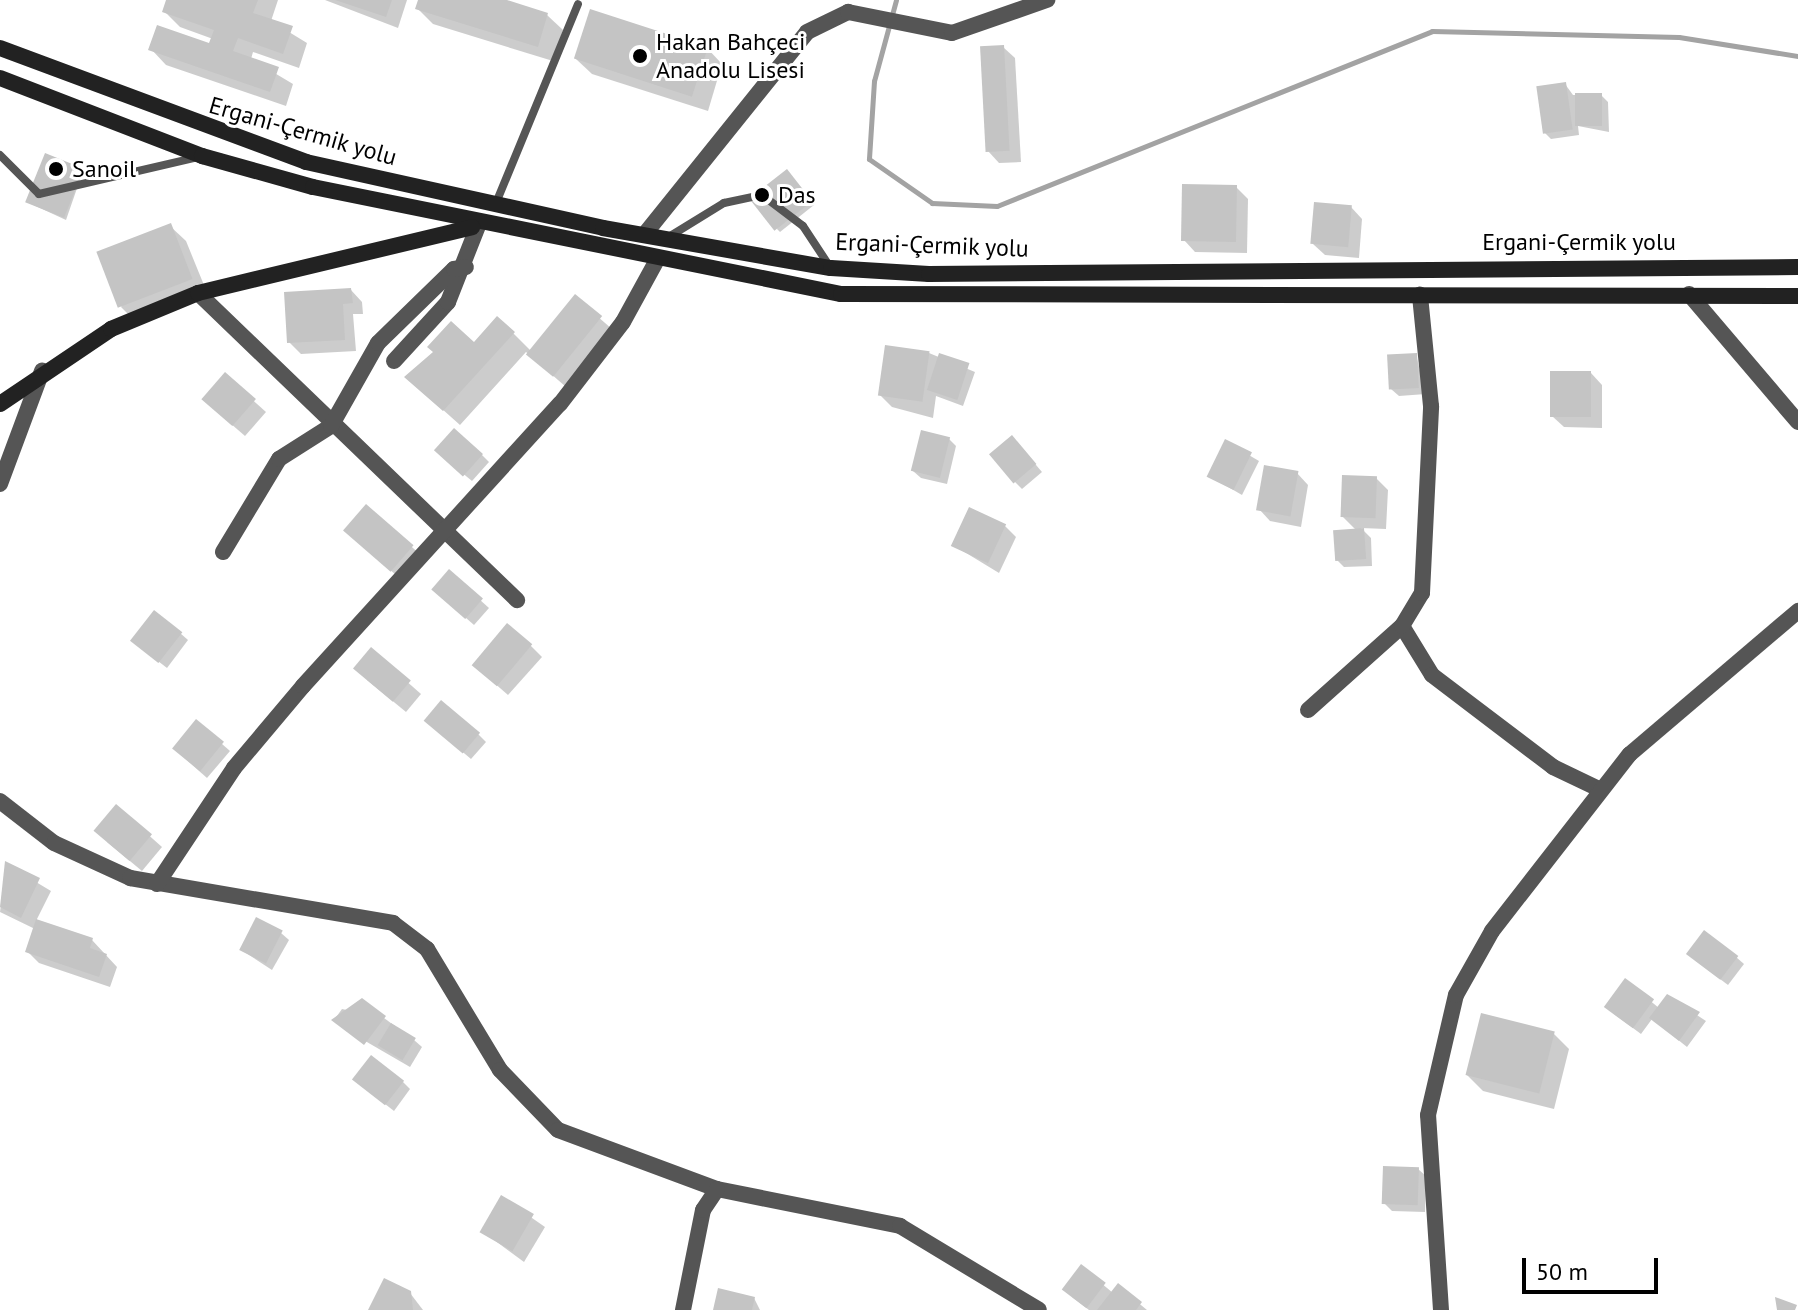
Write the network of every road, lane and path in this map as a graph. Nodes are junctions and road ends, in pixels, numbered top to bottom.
1 (1047, 0) edge
2 (578, 4) dead end
3 (0, 48) edge
4 (0, 78) edge
5 (0, 155) edge
6 (202, 156) junction
7 (495, 205) junction
8 (478, 226) junction
9 (644, 235) junction
10 (666, 239) junction
11 (657, 260) junction
12 (466, 267) junction
13 (1798, 267) edge
14 (831, 268) junction
15 (198, 293) junction
16 (1689, 294) junction
17 (1420, 295) junction
18 (1798, 296) edge
19 (394, 361) dead end
20 (42, 371) junction
21 (0, 404) edge
22 (1798, 422) edge
23 (331, 426) junction
24 (0, 484) edge
25 (444, 531) junction
26 (223, 552) dead end
27 (517, 600) dead end
28 (1798, 611) edge
29 (1402, 626) junction
30 (1308, 710) dead end
31 (1601, 790) junction
32 (0, 801) edge
33 (157, 884) junction
34 (717, 1189) junction
35 (683, 1310) edge
36 (1039, 1310) edge
37 (1441, 1310) edge

1 - 9 street
2 - 7 lane
3 - 7 main road, Ergani-Çermik yolu
4 - 6 main road, Ergani-Çermik yolu
5 - 6 lane
6 - 8 main road, Ergani-Çermik yolu
7 - 9 main road, Ergani-Çermik yolu
8 - 11 main road, Ergani-Çermik yolu
8 - 12 street
8 - 15 main road
9 - 10 main road, Ergani-Çermik yolu
10 - 14 main road, Ergani-Çermik yolu
10 - 14 lane
11 - 17 main road, Ergani-Çermik yolu
11 - 25 street
12 - 19 street
12 - 23 street
13 - 14 main road, Ergani-Çermik yolu
15 - 20 main road
15 - 23 street
16 - 17 main road, Ergani-Çermik yolu
16 - 18 main road, Ergani-Çermik yolu
16 - 22 street
17 - 29 street
20 - 21 main road
20 - 24 street
23 - 25 street
23 - 26 street
25 - 27 street
25 - 33 street
28 - 31 street
29 - 30 street
29 - 31 street
31 - 37 street
32 - 33 street
33 - 34 street
34 - 35 street
34 - 36 street

